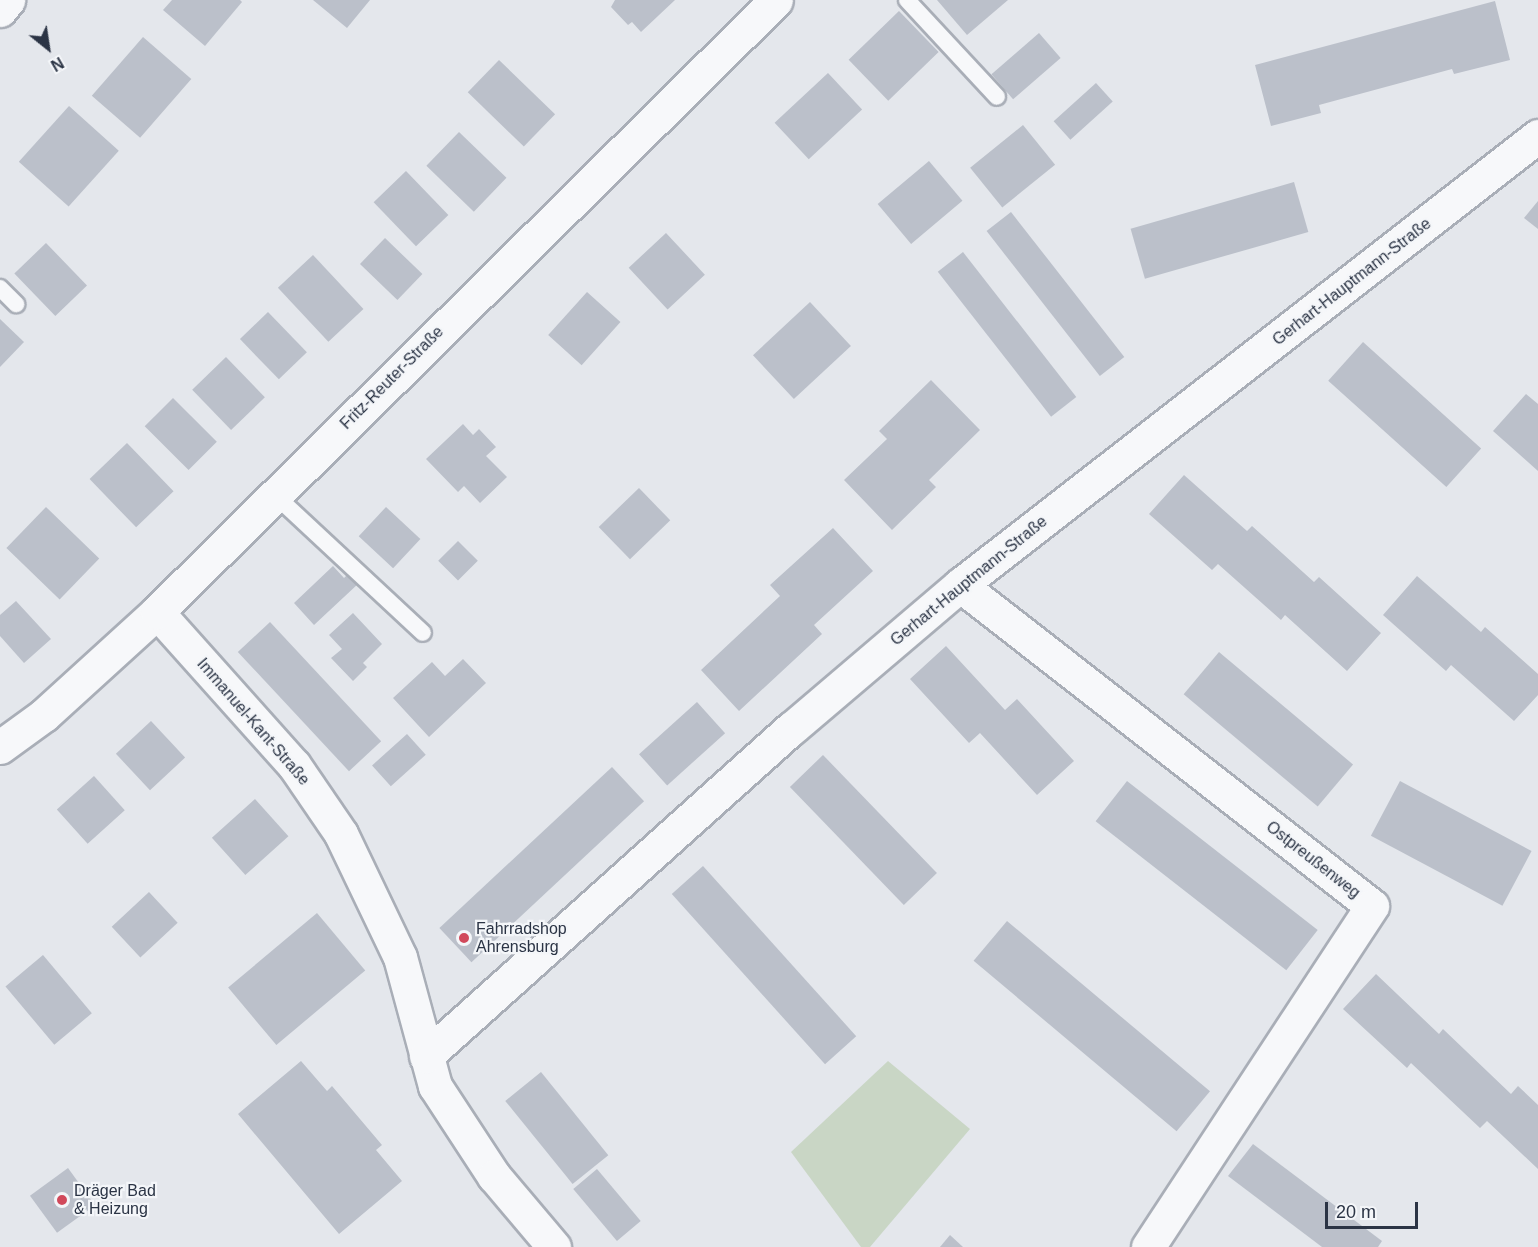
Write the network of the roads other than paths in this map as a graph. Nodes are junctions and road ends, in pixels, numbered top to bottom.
1 (8, 0) edge
2 (776, 0) edge
3 (907, 0) edge
4 (0, 10) edge
5 (997, 97) dead end
6 (1538, 136) edge
7 (0, 288) edge
8 (16, 304) dead end
9 (275, 495) junction
10 (960, 585) junction
11 (156, 612) junction
12 (423, 633) dead end
13 (0, 747) edge
14 (426, 1056) junction
15 (554, 1247) edge
16 (1148, 1247) edge

1 - 4 street
2 - 9 street, Fritz-Reuter-Straße
3 - 5 lane
6 - 10 street, Gerhart-Hauptmann-Straße
7 - 8 lane
9 - 11 street, Fritz-Reuter-Straße
9 - 12 lane
10 - 14 street, Gerhart-Hauptmann-Straße
10 - 16 street, Ostpreußenweg
11 - 13 street, Fritz-Reuter-Straße
11 - 14 street, Immanuel-Kant-Straße
14 - 15 street, Immanuel-Kant-Straße

